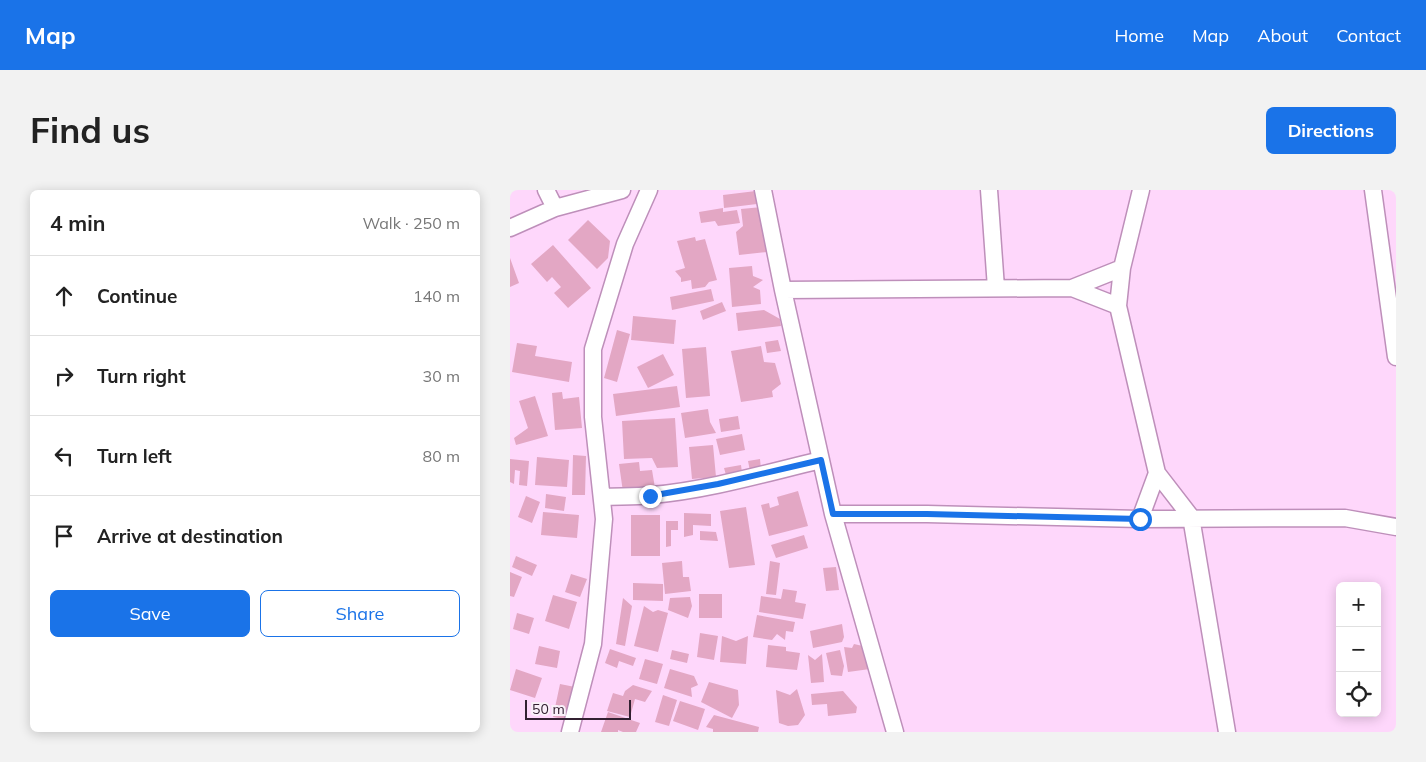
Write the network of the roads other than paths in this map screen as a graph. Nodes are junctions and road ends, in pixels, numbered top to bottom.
1 (546, 190) edge
2 (622, 190) edge
3 (649, 190) edge
4 (763, 190) edge
5 (989, 190) edge
6 (1141, 190) edge
7 (1370, 191) edge
8 (555, 208) junction
9 (510, 228) edge
10 (1122, 268) junction
11 (996, 288) junction
12 (1072, 288) junction
13 (783, 290) junction
14 (1118, 306) junction
15 (1396, 357) edge
16 (821, 460) junction
17 (1157, 473) junction
18 (602, 496) junction
19 (833, 514) junction
20 (1190, 518) junction
21 (1140, 519) junction
22 (1396, 527) edge
23 (570, 732) edge
24 (895, 732) edge
25 (1227, 732) edge

1 - 8 street
2 - 8 street
3 - 18 street
4 - 13 street
5 - 11 street
6 - 10 street
7 - 15 street
8 - 9 street
10 - 12 street
10 - 14 street
11 - 12 street
11 - 13 street
12 - 14 street
13 - 16 street
14 - 17 street
16 - 18 street
16 - 19 street
17 - 20 street
17 - 21 street
18 - 23 street
19 - 21 street
19 - 24 street
20 - 21 street
20 - 22 street
20 - 25 street

